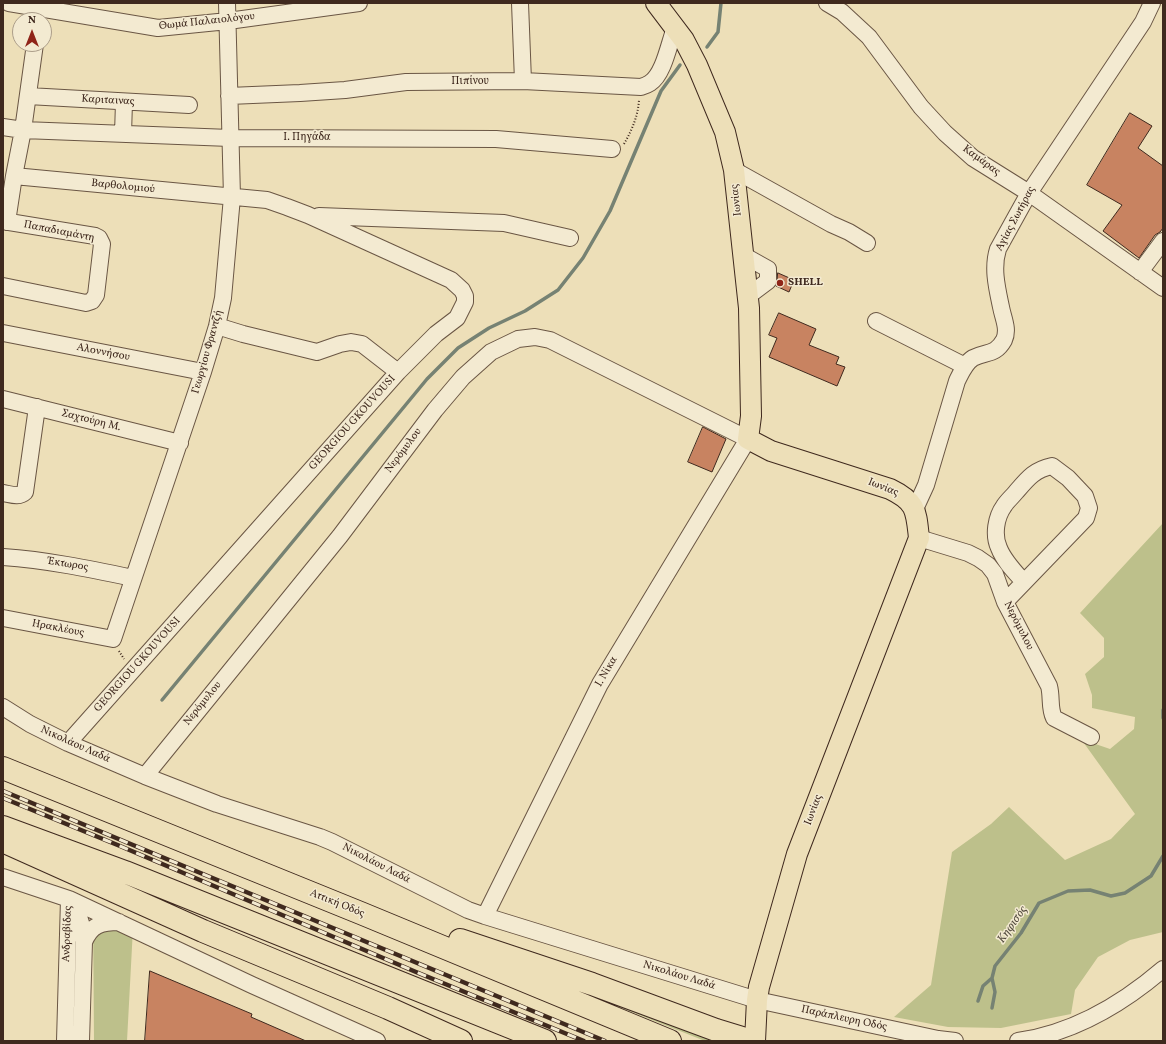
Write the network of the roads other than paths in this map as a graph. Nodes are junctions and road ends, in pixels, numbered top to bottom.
1 (9, 3) edge
2 (227, 3) edge
3 (357, 3) edge
4 (520, 3) edge
5 (656, 3) edge
6 (827, 3) edge
7 (1152, 3) edge
8 (34, 12) edge
9 (52, 15) edge
10 (228, 21) junction
11 (679, 34) junction
12 (34, 52) edge
13 (523, 81) junction
14 (28, 96) junction
15 (229, 96) junction
16 (124, 102) junction
17 (189, 105) dead end
18 (3, 127) edge
19 (23, 130) junction
20 (123, 134) junction
21 (230, 138) junction
22 (612, 149) road end
23 (734, 170) junction
24 (14, 176) junction
25 (1028, 193) junction
26 (232, 197) junction
27 (308, 216) junction
28 (5, 222) edge
29 (570, 238) dead end
30 (1163, 241) edge
31 (867, 244) dead end
32 (1140, 272) junction
33 (3, 286) edge
34 (1163, 288) edge
35 (876, 321) dead end
36 (218, 326) junction
37 (3, 333) edge
38 (966, 366) junction
39 (203, 372) junction
40 (398, 372) junction
41 (3, 399) edge
42 (37, 407) junction
43 (748, 439) junction
44 (180, 443) junction
45 (3, 493) edge
46 (915, 508) junction
47 (919, 538) junction
48 (3, 557) edge
49 (133, 578) junction
50 (1024, 582) junction
51 (1005, 602) junction
52 (3, 618) edge
53 (112, 639) joint
54 (3, 707) edge
55 (1091, 737) dead end
56 (68, 743) junction
57 (3, 768) edge
58 (145, 776) junction
59 (3, 827) edge
60 (3, 840) edge
61 (3, 877) edge
62 (69, 899) junction
63 (362, 914) junction
64 (485, 916) junction
65 (119, 922) junction
66 (84, 942) junction
67 (1163, 969) edge
68 (756, 1006) junction
69 (65, 1041) edge
70 (81, 1041) edge
71 (376, 1041) edge
72 (461, 1041) edge
73 (545, 1041) edge
74 (670, 1041) edge
75 (752, 1041) edge
76 (755, 1041) edge
77 (955, 1041) edge
78 (1018, 1041) edge

1 - 8 street, Θωμά Παλαιολόγου
2 - 10 street, Γεωργίου Φραντζή
3 - 10 street, Θωμά Παλαιολόγου
4 - 13 street
5 - 11 main road, Ιωνίας
6 - 25 street, Καμάρας
7 - 25 street, Αγίας Σωτήρας
9 - 10 street, Θωμά Παλαιολόγου
10 - 15 street, Γεωργίου Φραντζή
11 - 13 street, Πιπίνου
11 - 23 main road, Ιωνίας
12 - 14 street, Παπαδιαμάντη
13 - 15 street, Πιπίνου
14 - 16 street, Καριταινας
14 - 19 street, Παπαδιαμάντη
15 - 21 street, Γεωργίου Φραντζή
16 - 17 street, Καριταινας
16 - 20 street
18 - 19 street, Ι. Πηγάδα
19 - 20 street, Ι. Πηγάδα
19 - 24 street, Παπαδιαμάντη
20 - 21 street, Ι. Πηγάδα
21 - 22 street, Ι. Πηγάδα
21 - 26 street, Γεωργίου Φραντζή
23 - 31 street
23 - 43 main road, Ιωνίας
24 - 26 street, Βαρθολομιού
24 - 28 street, Παπαδιαμάντη
25 - 32 street, Καμάρας
25 - 38 street, Αγίας Σωτήρας
26 - 27 street, GEORGIOU GKOUVOUSI
26 - 36 street, Γεωργίου Φραντζή
27 - 29 street
27 - 40 street, GEORGIOU GKOUVOUSI
28 - 33 street, Παπαδιαμάντη
30 - 32 street
32 - 34 street, Καμάρας
35 - 38 street
36 - 39 street, Γεωργίου Φραντζή
36 - 40 street
37 - 39 street, Αλοννήσου
38 - 46 street, Αγίας Σωτήρας
39 - 44 street, Γεωργίου Φραντζή
40 - 56 street, GEORGIOU GKOUVOUSI
41 - 42 street, Σαχτούρη Μ.
42 - 44 street, Σαχτούρη Μ.
42 - 45 street
43 - 46 main road, Ιωνίας
43 - 58 street, Νερόμυλου
43 - 64 street, Ι. Νίκα
44 - 49 street, Γεωργίου Φραντζή
46 - 47 main road, Ιωνίας
47 - 51 street, Νερόμυλου
47 - 68 main road, Ιωνίας
48 - 49 street, Έκτωρος
49 - 53 street, Γεωργίου Φραντζή
50 - 50 street
50 - 51 street
51 - 55 street, Νερόμυλου
52 - 53 street, Ηρακλέους
54 - 56 street, Νικολάου Λαδά
56 - 58 street, Νικολάου Λαδά
57 - 63 highway, Αττική Οδός
58 - 64 street, Νικολάου Λαδά
59 - 73 highway
60 - 72 highway
61 - 62 street
62 - 65 street
62 - 66 street, Ανδραβίδας
62 - 69 street, Ανδραβίδας
63 - 74 highway, Αττική Οδός
63 - 75 highway
64 - 68 street, Νικολάου Λαδά
65 - 66 street
65 - 71 street
66 - 70 street, Ανδραβίδας
67 - 78 street
68 - 76 main road, Ιωνίας
68 - 77 street, Παράπλευρη Οδός

